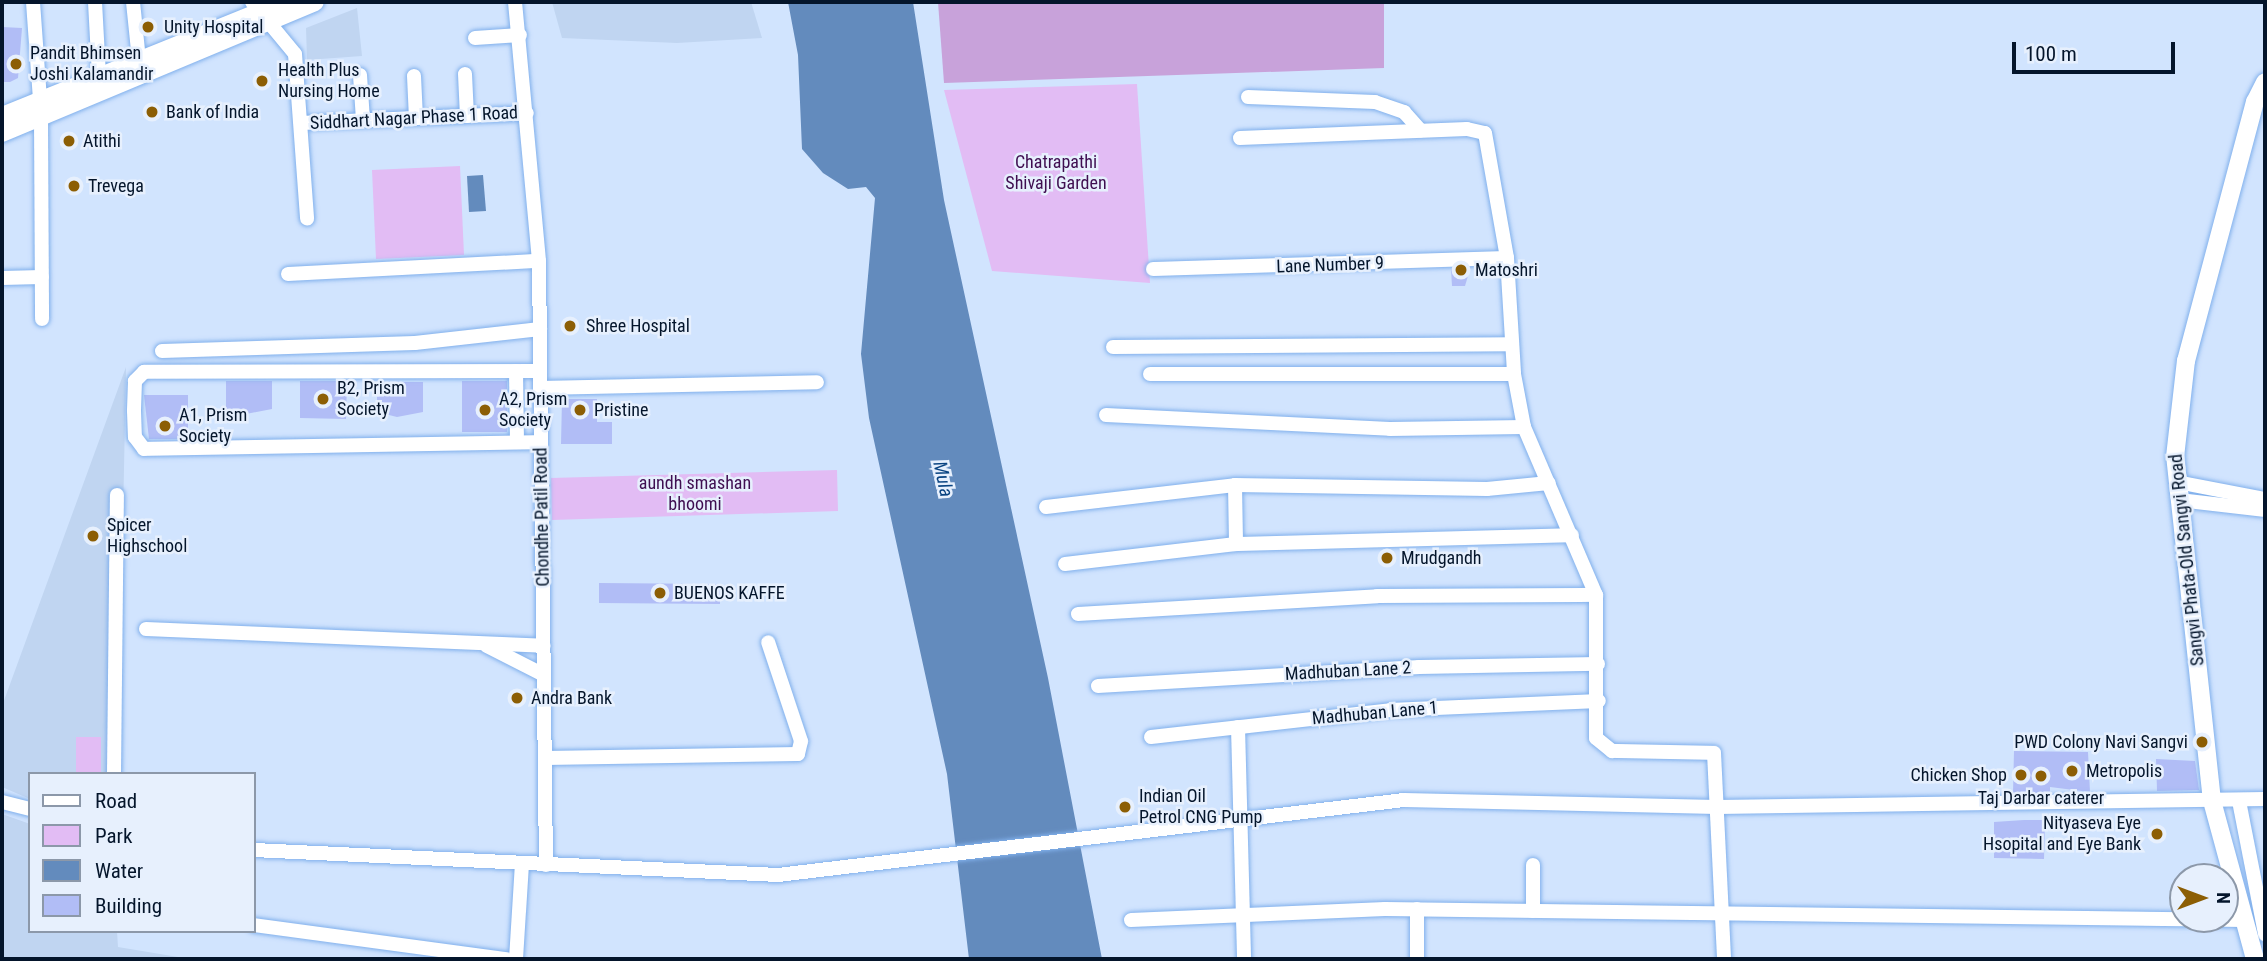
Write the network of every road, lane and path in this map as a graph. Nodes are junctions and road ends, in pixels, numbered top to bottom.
1 (33, 2) edge
2 (95, 2) edge
3 (133, 2) edge
4 (284, 2) edge
5 (315, 2) edge
6 (515, 2) edge
7 (260, 12) edge
8 (520, 35) junction
9 (475, 38) dead end
10 (139, 60) junction
11 (466, 74) dead end
12 (360, 75) dead end
13 (99, 76) junction
14 (414, 76) dead end
15 (2265, 82) edge
16 (1248, 97) dead end
17 (40, 109) junction
18 (527, 113) junction
19 (2, 116) edge
20 (467, 116) junction
21 (416, 118) junction
22 (363, 120) junction
23 (301, 123) junction
24 (1421, 131) junction
25 (2, 133) edge
26 (1240, 138) dead end
27 (307, 219) dead end
28 (1507, 258) junction
29 (539, 261) junction
30 (1153, 269) dead end
31 (288, 274) dead end
32 (42, 277) junction
33 (2, 278) edge
34 (42, 319) dead end
35 (540, 328) junction
36 (1512, 344) junction
37 (1112, 347) dead end
38 (162, 351) dead end
39 (516, 371) junction
40 (540, 371) junction
41 (1150, 374) dead end
42 (1514, 374) junction
43 (817, 382) dead end
44 (540, 388) junction
45 (1106, 415) dead end
46 (1524, 427) junction
47 (517, 441) junction
48 (541, 442) junction
49 (1549, 484) junction
50 (1235, 485) junction
51 (2178, 491) junction
52 (117, 495) dead end
53 (2265, 499) edge
54 (1046, 506) dead end
55 (2265, 510) edge
56 (1572, 535) junction
57 (1236, 544) junction
58 (1065, 564) dead end
59 (1596, 595) junction
60 (1078, 614) dead end
61 (146, 629) dead end
62 (768, 642) dead end
63 (484, 644) junction
64 (544, 646) junction
65 (1598, 664) junction
66 (544, 675) junction
67 (1098, 686) dead end
68 (1599, 701) junction
69 (1238, 727) junction
70 (1151, 737) dead end
71 (545, 758) junction
72 (114, 772) edge
73 (2265, 799) edge
74 (2212, 801) junction
75 (2239, 801) junction
76 (2, 802) edge
77 (1717, 807) junction
78 (28, 808) edge
79 (1241, 820) junction
80 (256, 850) edge
81 (522, 863) junction
82 (545, 864) junction
83 (1532, 865) dead end
84 (1417, 909) junction
85 (1533, 911) junction
86 (1720, 913) junction
87 (1242, 915) junction
88 (1131, 920) dead end
89 (2245, 920) junction
90 (256, 925) edge
91 (2265, 934) edge
92 (507, 959) edge
93 (516, 959) edge
94 (1244, 959) edge
95 (1418, 959) edge
96 (1724, 959) edge
97 (2255, 959) edge

1 - 17 street
2 - 13 street
3 - 10 street
4 - 7 main road
5 - 7 main road
6 - 8 street, Chondhe Patil Road
7 - 10 main road
7 - 17 main road
7 - 23 street
8 - 9 street
8 - 18 street, Chondhe Patil Road
10 - 13 main road
11 - 20 street
12 - 22 street
13 - 17 main road
14 - 21 street
15 - 51 main road, Sangvi Phata-Old Sangvi Road
16 - 24 street
17 - 19 main road
17 - 25 main road
17 - 32 street
18 - 20 street, Siddhart Nagar Phase 1 Road
18 - 29 street, Chondhe Patil Road
20 - 21 street, Siddhart Nagar Phase 1 Road
21 - 22 street, Siddhart Nagar Phase 1 Road
22 - 23 street, Siddhart Nagar Phase 1 Road
23 - 27 street
24 - 26 street
24 - 28 street
28 - 30 street, Lane Number 9
28 - 36 street
29 - 31 street
29 - 35 street, Chondhe Patil Road
32 - 33 street
32 - 34 street
35 - 38 street
35 - 40 street, Chondhe Patil Road
36 - 37 street
36 - 42 street
39 - 40 street
39 - 47 street
39 - 47 street
40 - 44 street, Chondhe Patil Road
41 - 42 street
42 - 46 street
43 - 44 street
44 - 48 street, Chondhe Patil Road
45 - 46 street
46 - 49 street
47 - 48 street
48 - 64 street, Chondhe Patil Road
49 - 50 street
49 - 56 street
50 - 54 street
50 - 57 street
51 - 53 street
51 - 55 street
51 - 74 main road, Sangvi Phata-Old Sangvi Road
52 - 72 street
56 - 57 street
56 - 59 street
57 - 58 street
59 - 60 street
59 - 65 street
61 - 63 street
62 - 71 street
63 - 64 street
63 - 66 street
64 - 66 street, Chondhe Patil Road
65 - 67 street, Madhuban Lane 2
65 - 68 street
66 - 71 street, Chondhe Patil Road
68 - 69 street, Madhuban Lane 1
68 - 77 street
69 - 70 street, Madhuban Lane 1
69 - 79 street
71 - 82 street, Chondhe Patil Road
73 - 75 street
74 - 75 street
74 - 77 street
74 - 89 main road, Sangvi Phata-Old Sangvi Road
75 - 91 street
76 - 78 street
77 - 79 street
77 - 86 street
79 - 82 street
79 - 87 street
80 - 81 street
81 - 82 street
81 - 93 street
83 - 85 street
84 - 85 street
84 - 87 street
84 - 95 street
85 - 86 street
86 - 89 street
86 - 96 street
87 - 88 street
87 - 94 street
89 - 97 main road, Sangvi Phata-Old Sangvi Road
90 - 92 street

